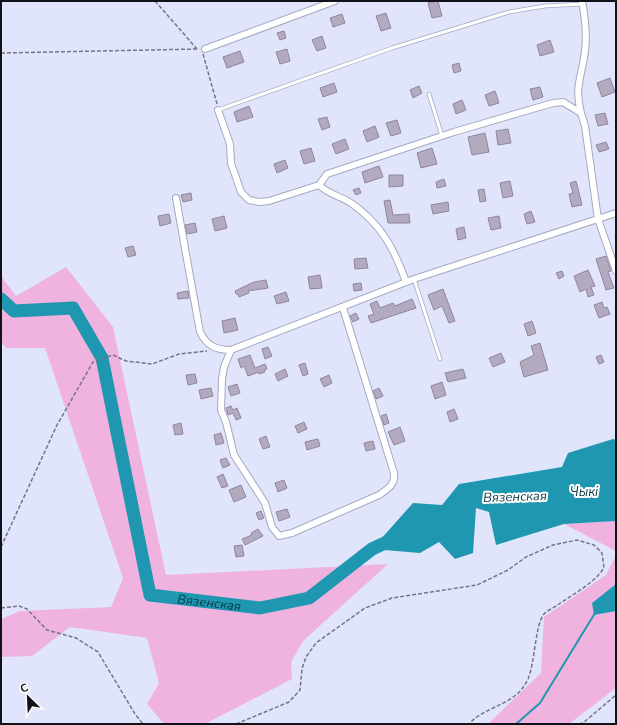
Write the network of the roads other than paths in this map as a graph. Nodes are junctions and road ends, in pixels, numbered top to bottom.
1 (336, 1) edge
2 (582, 3) edge
3 (205, 49) road end
4 (429, 94) dead end
5 (218, 110) joint
6 (581, 113) junction
7 (442, 137) junction
8 (319, 185) junction
9 (176, 198) dead end
10 (616, 213) edge
11 (598, 219) junction
12 (616, 271) edge
13 (414, 279) junction
14 (406, 282) junction
15 (343, 308) junction
16 (231, 350) junction
17 (440, 359) dead end

1 - 3 street
2 - 5 lane
2 - 6 street
4 - 7 lane
5 - 8 street
6 - 7 street
6 - 11 street
7 - 8 street
8 - 14 street
9 - 16 street
10 - 11 street
11 - 12 street
11 - 13 street
13 - 14 street
13 - 17 lane
14 - 15 street
15 - 16 street
15 - 16 street

